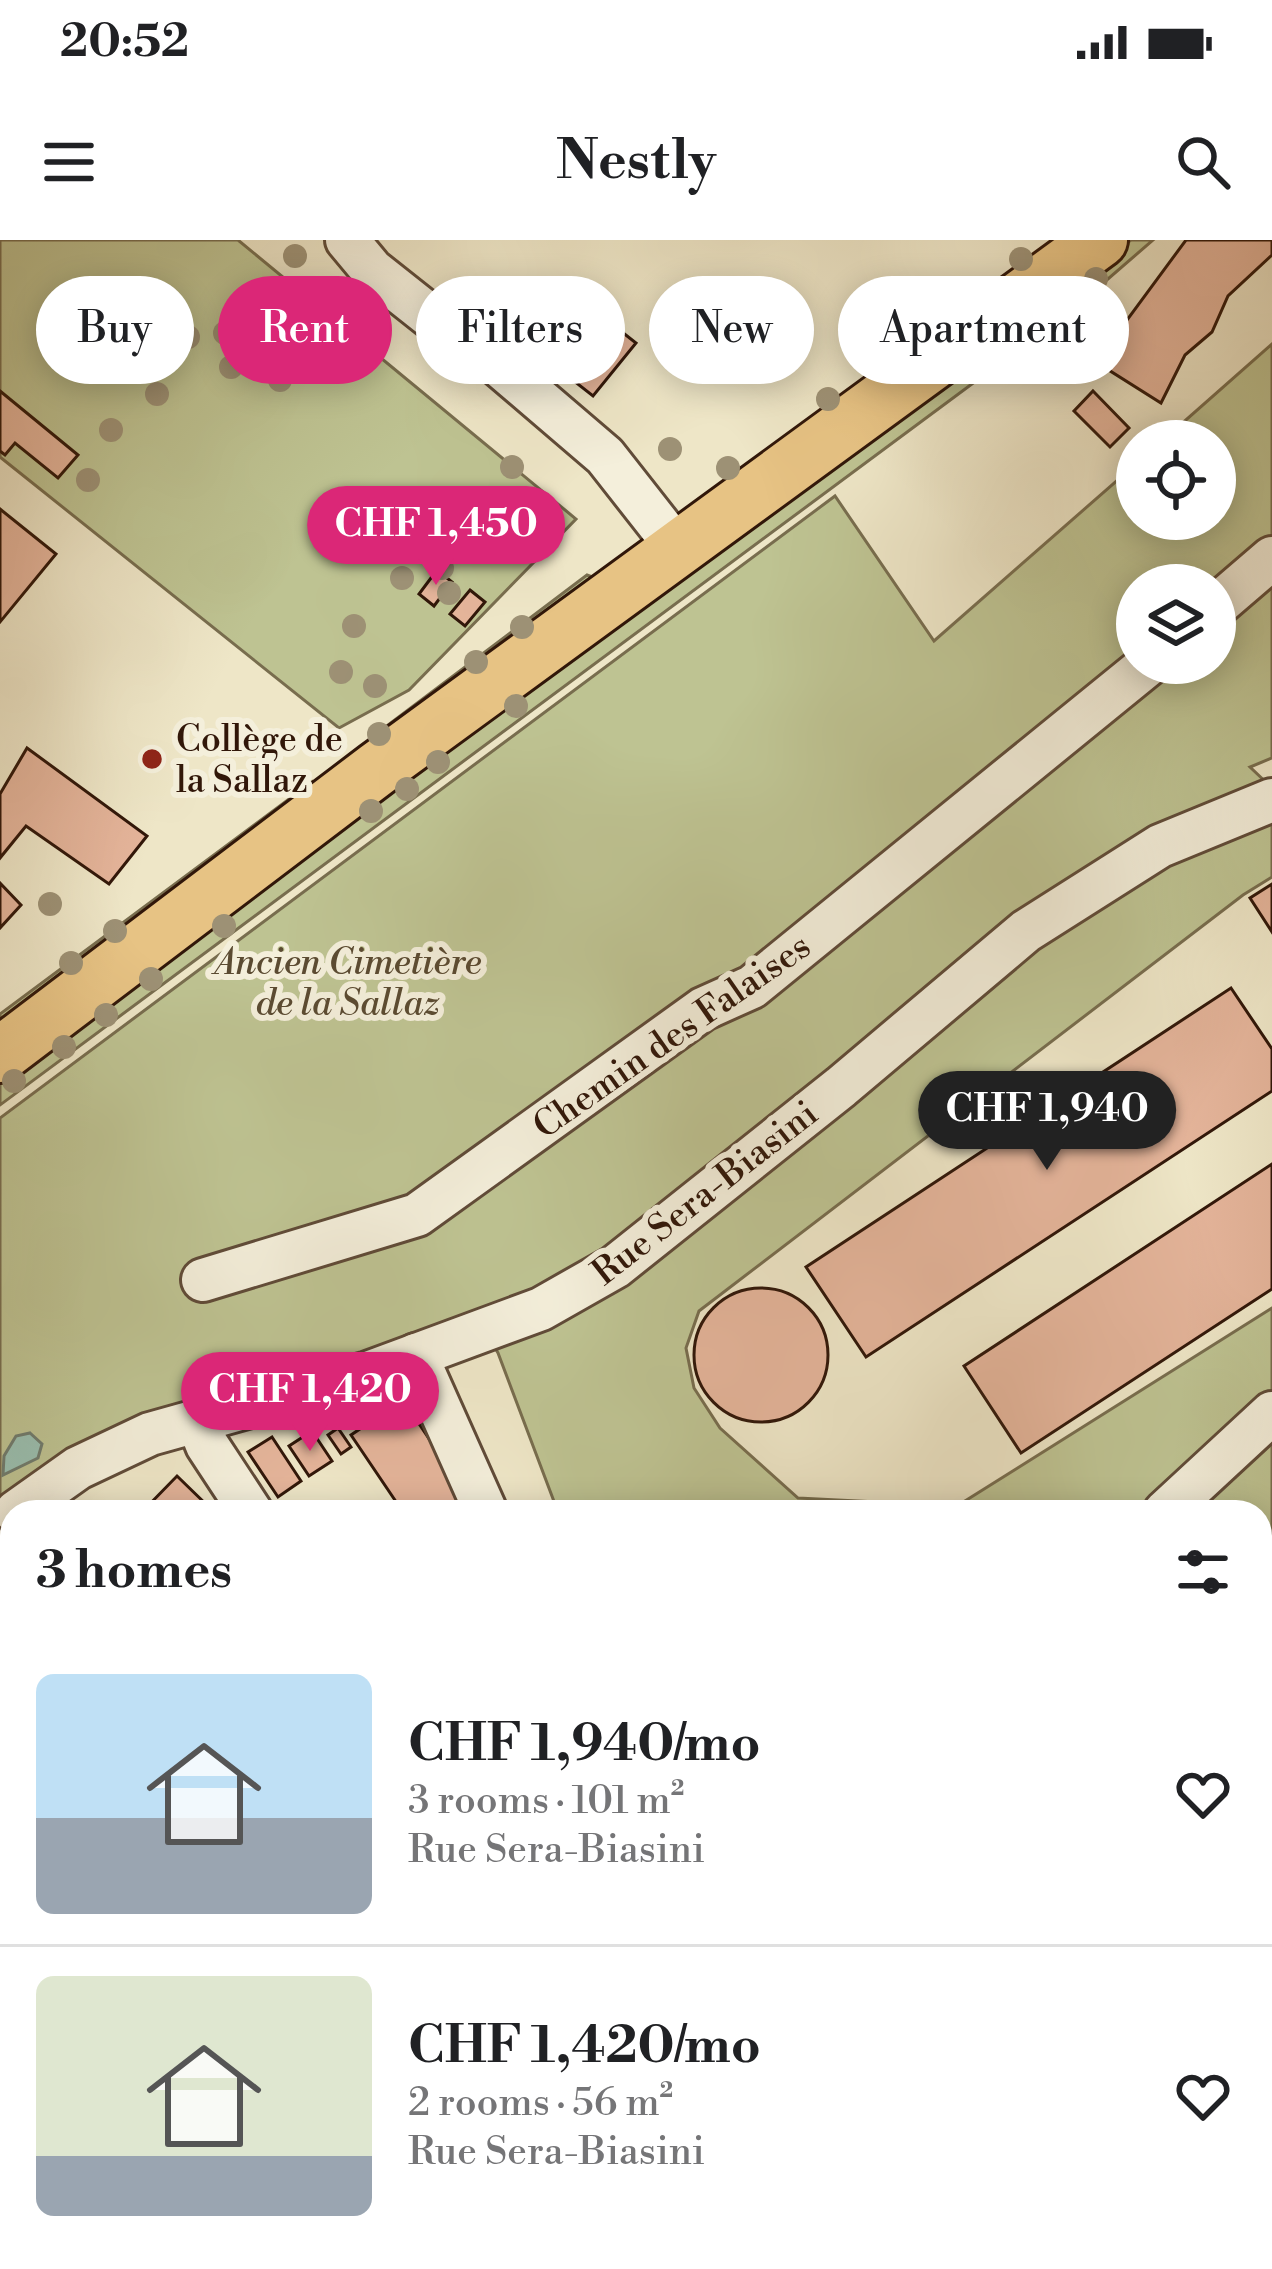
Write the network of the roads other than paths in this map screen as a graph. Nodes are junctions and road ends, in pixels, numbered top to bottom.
1 (347, 240) edge
2 (1100, 240) edge
3 (678, 549) junction
4 (1272, 558) edge
5 (1236, 589) edge
6 (1124, 684) edge
7 (1272, 800) edge
8 (0, 1055) edge
9 (203, 1280) dead end
10 (416, 1355) junction
11 (1272, 1413) edge
12 (196, 1420) junction
13 (32, 1500) edge
14 (243, 1500) edge
15 (481, 1500) edge
16 (1179, 1500) edge

1 - 3 street
2 - 3 main road
3 - 8 main road
4 - 5 street
6 - 9 street, Chemin des Falaises
7 - 10 street, Rue Sera-Biasini
10 - 12 street, Rue Sera-Biasini
10 - 15 street
11 - 16 street
12 - 13 street, Rue Sera-Biasini
12 - 14 street

